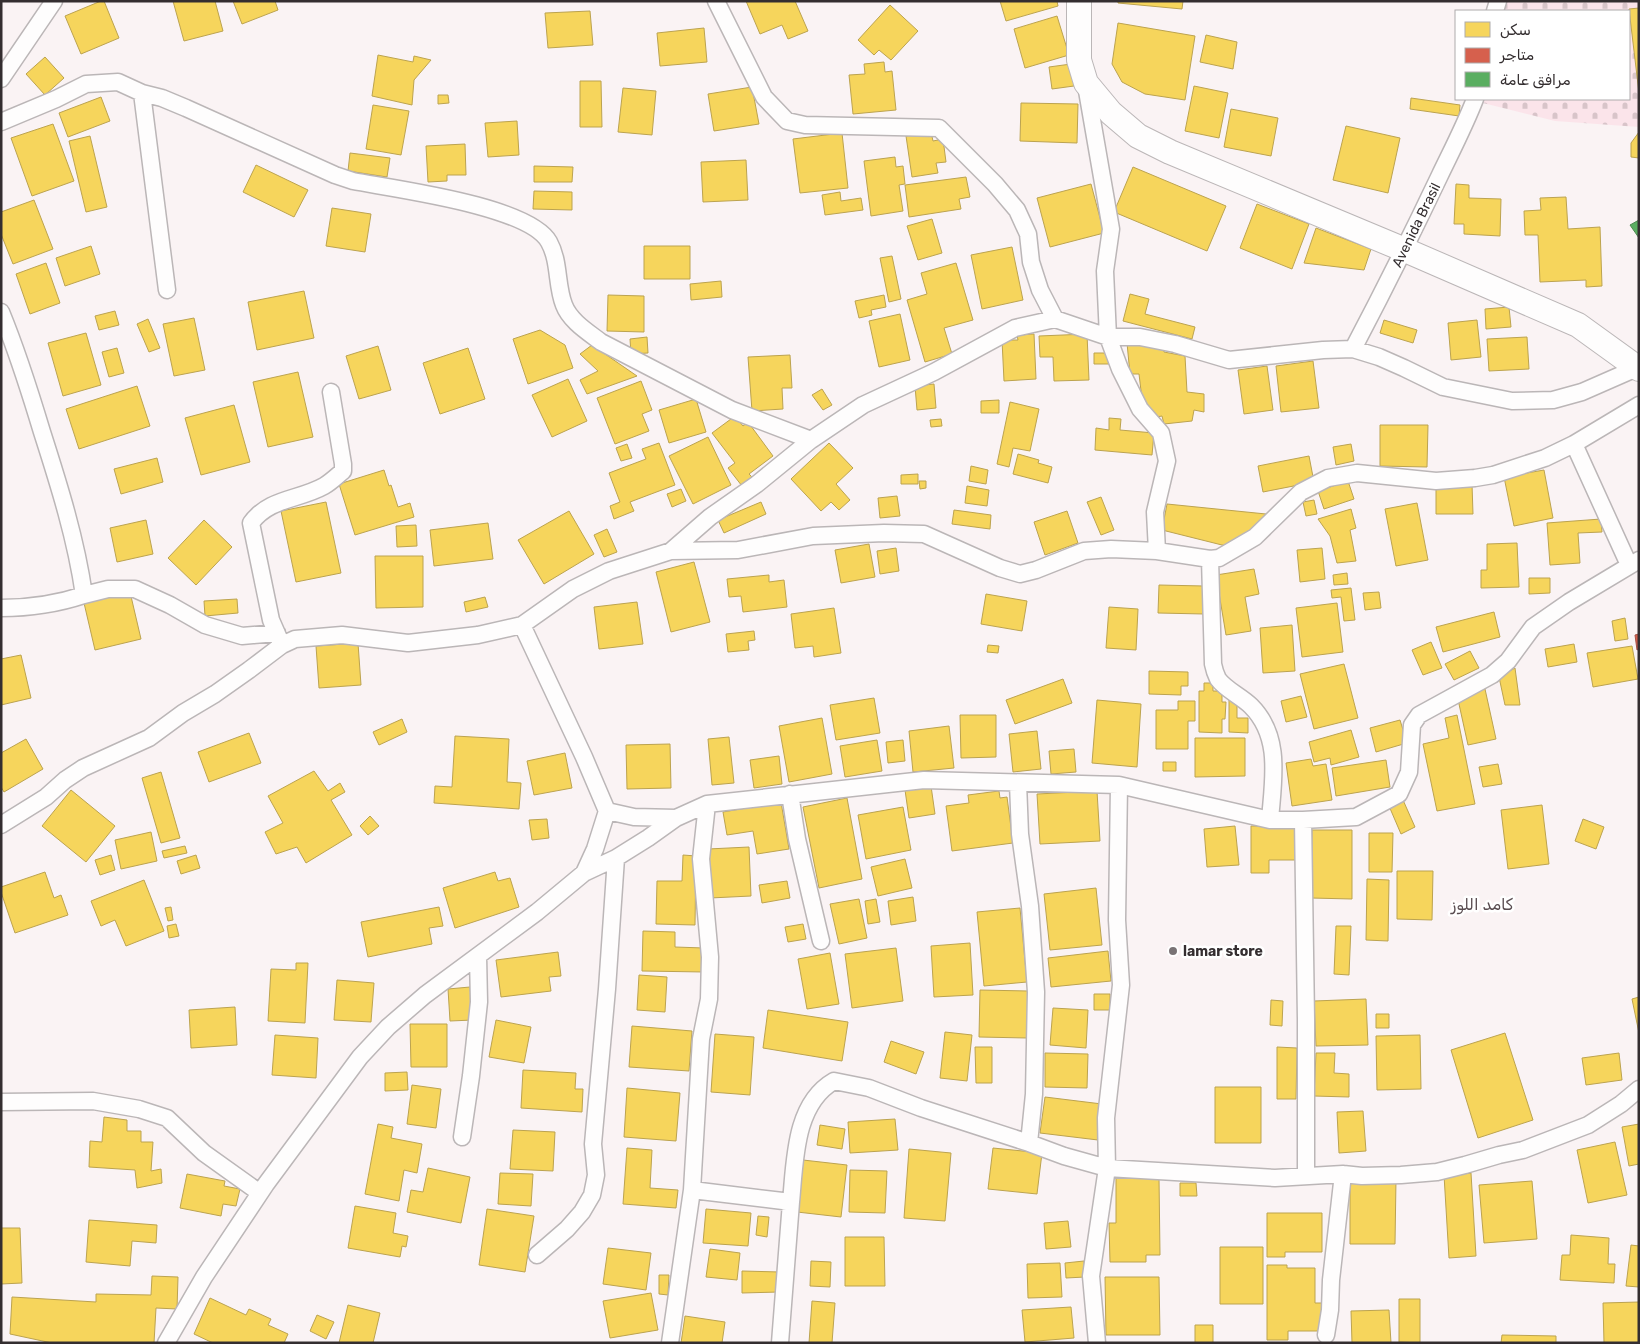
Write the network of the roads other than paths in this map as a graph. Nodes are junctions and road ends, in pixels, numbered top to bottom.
1 (54, 1) edge
2 (716, 1) edge
3 (1077, 4) edge
4 (1, 79) edge
5 (1086, 83) junction
6 (142, 94) junction
7 (1475, 100) edge
8 (1, 122) edge
9 (1405, 250) junction
10 (167, 290) dead end
11 (1, 312) edge
12 (1055, 319) junction
13 (1108, 337) junction
14 (1353, 350) junction
15 (1639, 368) edge
16 (331, 392) dead end
17 (1639, 405) edge
18 (811, 440) junction
19 (1574, 444) junction
20 (672, 551) junction
21 (1156, 551) junction
22 (1210, 558) junction
23 (1634, 562) edge
24 (84, 595) junction
25 (1, 608) edge
26 (522, 625) junction
27 (279, 639) junction
28 (1018, 783) junction
29 (1119, 785) junction
30 (790, 794) junction
31 (707, 804) junction
32 (607, 811) junction
33 (676, 818) junction
34 (1270, 820) junction
35 (1302, 820) junction
36 (1, 825) edge
37 (616, 858) junction
38 (584, 873) junction
39 (821, 940) dead end
40 (478, 956) junction
41 (1639, 1089) edge
42 (1, 1102) edge
43 (462, 1137) dead end
44 (1029, 1143) junction
45 (1107, 1168) junction
46 (1343, 1174) junction
47 (1306, 1175) junction
48 (692, 1190) junction
49 (260, 1193) junction
50 (792, 1202) junction
51 (537, 1255) dead end
52 (1326, 1336) dead end
53 (166, 1343) edge
54 (670, 1343) edge
55 (780, 1343) edge
56 (1097, 1343) edge

1 - 4 street
2 - 12 street
3 - 5 main road
5 - 9 main road
5 - 13 street
6 - 8 street
6 - 10 street
6 - 18 street
7 - 9 street, Avenida Brasil
9 - 14 street, Avenida Brasil
9 - 15 main road
11 - 24 street
12 - 13 street
12 - 18 street
13 - 14 street
13 - 21 street
14 - 15 street
16 - 27 street
17 - 19 street
18 - 20 street
19 - 22 street
19 - 23 street
20 - 21 street
20 - 26 street
21 - 22 street
22 - 34 street
23 - 35 street
24 - 25 street
24 - 27 street
26 - 27 street
26 - 32 street
27 - 36 street
28 - 29 street
28 - 30 street
28 - 44 street
29 - 34 street
29 - 45 street
30 - 31 street
30 - 39 street
31 - 33 street
31 - 48 street
32 - 33 street
32 - 38 street
33 - 37 street
34 - 35 street
35 - 47 street
37 - 38 street
37 - 51 street
38 - 40 street
40 - 43 street
40 - 49 street
41 - 46 street
42 - 49 street
44 - 45 street
44 - 50 street
45 - 47 street
45 - 56 street
46 - 47 street
46 - 52 street
48 - 50 street
48 - 54 street
49 - 53 street
50 - 55 street

